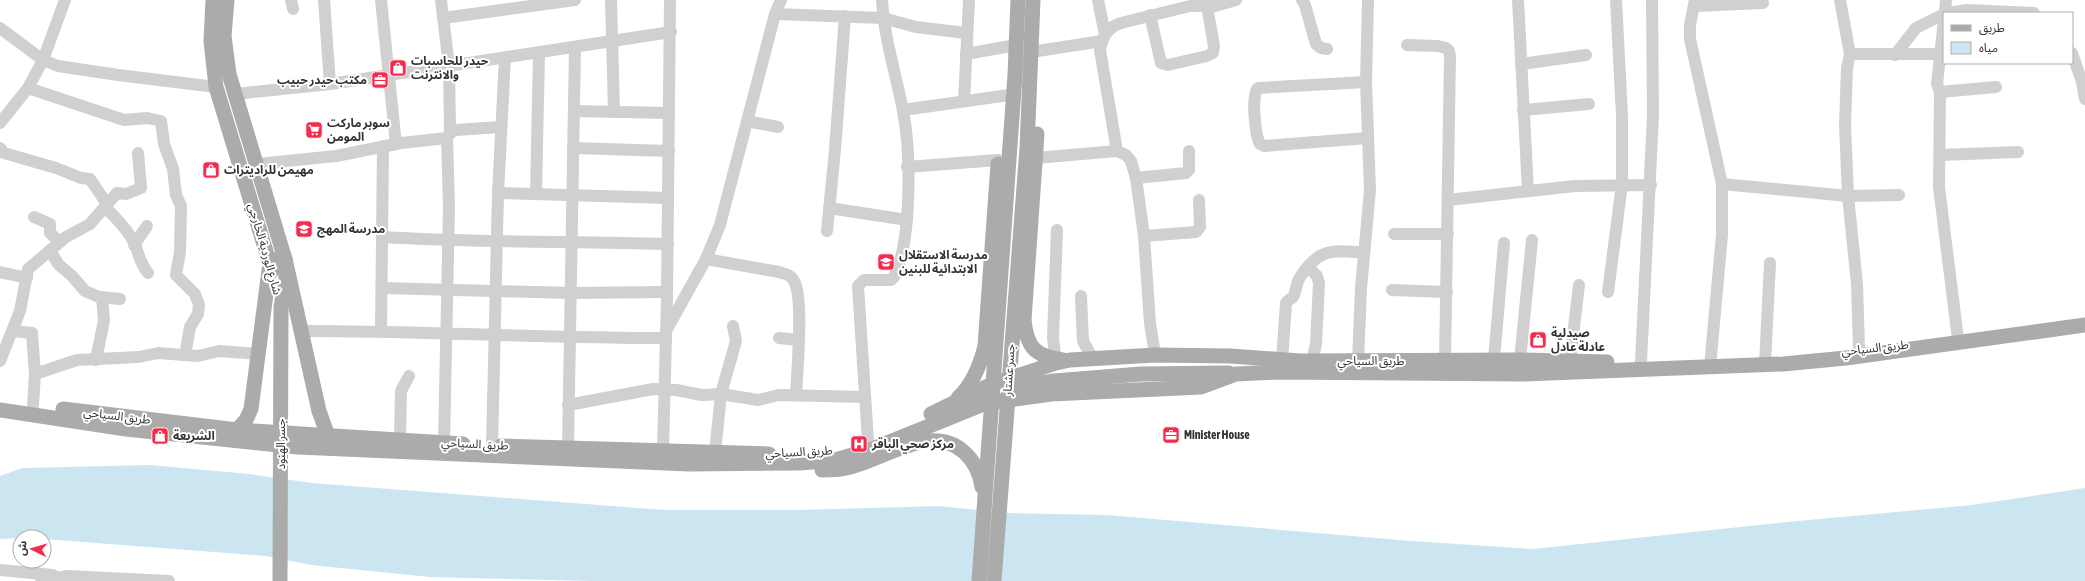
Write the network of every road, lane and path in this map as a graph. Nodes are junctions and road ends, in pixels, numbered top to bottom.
1 (65, 0) edge
2 (213, 0) edge
3 (227, 0) edge
4 (324, 0) edge
5 (381, 0) edge
6 (440, 0) edge
7 (575, 0) edge
8 (611, 0) edge
9 (670, 0) edge
10 (781, 0) edge
11 (882, 0) edge
12 (969, 0) edge
13 (1018, 0) edge
14 (1033, 0) edge
15 (1098, 0) edge
16 (1236, 0) edge
17 (1302, 0) edge
18 (1368, 0) edge
19 (1518, 0) edge
20 (1616, 0) edge
21 (1652, 0) edge
22 (1840, 0) edge
23 (1946, 0) edge
24 (1694, 3) edge
25 (1763, 3) dead end
26 (1207, 6) junction
27 (1945, 12) edge
28 (1952, 12) edge
29 (2012, 12) edge
30 (775, 14) junction
31 (1943, 14) edge
32 (1150, 15) junction
33 (845, 16) junction
34 (443, 18) junction
35 (883, 18) junction
36 (0, 28) edge
37 (1943, 28) edge
38 (671, 32) junction
39 (966, 33) junction
40 (1104, 38) junction
41 (613, 42) junction
42 (1407, 45) dead end
43 (575, 48) junction
44 (1327, 49) dead end
45 (1016, 51) junction
46 (539, 52) junction
47 (966, 54) junction
48 (1850, 54) junction
49 (1940, 54) junction
50 (1586, 55) dead end
51 (1895, 55) junction
52 (1031, 56) junction
53 (2073, 56) edge
54 (505, 58) junction
55 (43, 60) junction
56 (1521, 64) junction
57 (449, 66) junction
58 (390, 75) junction
59 (1366, 82) junction
60 (330, 84) junction
61 (1996, 86) dead end
62 (216, 87) junction
63 (28, 88) junction
64 (1940, 92) junction
65 (235, 94) junction
66 (1009, 95) junction
67 (2085, 100) edge
68 (964, 101) junction
69 (1589, 104) dead end
70 (903, 110) junction
71 (1523, 110) junction
72 (574, 111) junction
73 (614, 112) junction
74 (669, 113) junction
75 (747, 121) junction
76 (0, 122) edge
77 (501, 127) junction
78 (778, 127) dead end
79 (448, 136) junction
80 (1368, 138) junction
81 (396, 144) junction
82 (383, 146) junction
83 (0, 148) edge
84 (573, 148) junction
85 (669, 151) junction
86 (1116, 151) junction
87 (1189, 151) dead end
88 (2018, 152) dead end
89 (138, 153) dead end
90 (1941, 155) junction
91 (1031, 159) junction
92 (1003, 161) junction
93 (258, 164) junction
94 (907, 167) junction
95 (1136, 178) junction
96 (1622, 184) junction
97 (1722, 184) junction
98 (1651, 185) junction
99 (1528, 191) junction
100 (498, 193) junction
101 (536, 194) junction
102 (1899, 195) dead end
103 (572, 196) junction
104 (1848, 196) junction
105 (668, 198) junction
106 (1199, 200) dead end
107 (1448, 200) junction
108 (106, 206) junction
109 (829, 208) junction
110 (34, 216) dead end
111 (907, 220) junction
112 (147, 226) dead end
113 (1057, 230) dead end
114 (827, 231) dead end
115 (1394, 234) dead end
116 (1448, 234) junction
117 (1144, 236) junction
118 (383, 237) junction
119 (498, 240) junction
120 (1532, 240) dead end
121 (447, 241) junction
122 (571, 241) junction
123 (60, 242) junction
124 (1504, 243) dead end
125 (668, 244) junction
126 (134, 245) junction
127 (50, 250) junction
128 (284, 253) junction
129 (1364, 253) junction
130 (269, 257) junction
131 (706, 259) junction
132 (1770, 263) dead end
133 (1308, 267) junction
134 (0, 272) edge
135 (148, 273) dead end
136 (27, 278) junction
137 (1579, 285) dead end
138 (382, 288) junction
139 (1392, 290) dead end
140 (447, 291) junction
141 (496, 292) junction
142 (667, 292) junction
143 (1447, 292) junction
144 (1608, 292) dead end
145 (570, 293) junction
146 (1081, 296) dead end
147 (102, 297) junction
148 (120, 300) dead end
149 (281, 307) junction
150 (2085, 325) edge
151 (733, 326) dead end
152 (13, 331) junction
153 (381, 331) junction
154 (301, 332) junction
155 (666, 334) junction
156 (445, 335) junction
157 (495, 336) junction
158 (571, 338) junction
159 (779, 338) dead end
160 (1958, 339) junction
161 (1978, 339) junction
162 (799, 340) junction
163 (1860, 349) junction
164 (259, 354) junction
165 (185, 355) junction
166 (1155, 355) junction
167 (1093, 359) junction
168 (96, 360) junction
169 (1282, 360) junction
170 (1494, 360) junction
171 (1520, 360) junction
172 (0, 361) edge
173 (1060, 361) junction
174 (1312, 361) junction
175 (1358, 361) junction
176 (1445, 361) junction
177 (1570, 361) junction
178 (1641, 362) junction
179 (1768, 364) junction
180 (1686, 367) junction
181 (1710, 367) junction
182 (1244, 373) junction
183 (35, 374) junction
184 (410, 376) dead end
185 (665, 389) junction
186 (721, 394) junction
187 (796, 395) junction
188 (864, 396) junction
189 (0, 403) edge
190 (33, 406) junction
191 (568, 406) junction
192 (944, 408) junction
193 (0, 410) edge
194 (116, 422) junction
195 (135, 424) junction
196 (1005, 426) junction
197 (237, 430) junction
198 (328, 436) junction
199 (400, 440) junction
200 (868, 441) junction
201 (444, 443) junction
202 (492, 446) junction
203 (568, 447) junction
204 (715, 453) junction
205 (662, 457) junction
206 (689, 464) junction
207 (984, 510) junction
208 (0, 570) edge
209 (67, 576) junction
210 (96, 579) edge
211 (41, 581) edge
212 (169, 581) edge
213 (280, 581) edge
214 (979, 581) edge
215 (994, 581) edge

1 - 55 street
2 - 62 main road, شارع الوردية الخارجي
3 - 65 main road, شارع الوردية الخارجي
4 - 60 street
5 - 58 street
6 - 34 street
7 - 34 street
8 - 41 street
9 - 38 street
10 - 30 street
11 - 35 street
12 - 39 street
13 - 45 main road
14 - 52 main road
15 - 40 street
16 - 26 street
17 - 44 street
18 - 59 street
19 - 56 street
20 - 96 street
21 - 98 street
22 - 48 street
23 - 27 street
24 - 25 street
24 - 97 street
26 - 32 street
26 - 32 street
28 - 29 street
30 - 33 street
30 - 75 street
31 - 51 street
32 - 40 street
33 - 35 street
33 - 109 street
34 - 57 street
35 - 39 street
35 - 70 street
36 - 55 street
37 - 49 street
38 - 41 street
38 - 74 street
39 - 47 street
40 - 52 street
40 - 86 street
41 - 43 street
41 - 73 street
42 - 107 street
43 - 46 street
43 - 72 street
45 - 47 street
45 - 66 main road
45 - 92 main road
46 - 54 street
46 - 101 street
47 - 68 street
48 - 51 street
48 - 104 street
49 - 51 street
49 - 64 street
50 - 56 street
52 - 91 main road
53 - 67 street
54 - 57 street
54 - 77 street
55 - 62 street
55 - 63 street
56 - 71 street
57 - 58 street
57 - 79 street
58 - 60 street
58 - 81 street
59 - 80 street
59 - 80 street
60 - 65 street
61 - 64 street
62 - 130 main road, شارع الوردية الخارجي
63 - 76 street
63 - 165 street
64 - 90 street
65 - 93 main road, شارع الوردية الخارجي
66 - 68 street
66 - 92 main road
68 - 70 street
69 - 71 street
70 - 94 street
71 - 99 street
72 - 73 street
72 - 84 street
73 - 74 street
74 - 85 street
75 - 78 street
75 - 131 street
77 - 79 street
77 - 100 street
79 - 81 street
79 - 121 street
80 - 129 street
81 - 82 street
82 - 93 street
82 - 118 street
83 - 108 street
84 - 85 street
84 - 103 street
85 - 105 street
86 - 91 street
86 - 95 street
87 - 95 street
88 - 90 street
89 - 108 street
90 - 160 street
91 - 173 main road
91 - 196 main road, جسر عشتار
92 - 94 street
92 - 192 main road
92 - 207 main road, جسر عشتار
93 - 128 main road, شارع الوردية الخارجي
94 - 111 street
95 - 117 street
96 - 98 street
96 - 99 street
96 - 144 street
97 - 104 street
97 - 181 street
98 - 178 street
99 - 107 street
100 - 101 street
100 - 119 street
101 - 103 street
102 - 104 street
103 - 105 street
103 - 122 street
104 - 163 street
105 - 125 street
106 - 117 street
107 - 116 street
108 - 123 street
108 - 126 street
109 - 111 street
109 - 114 street
110 - 123 street
111 - 188 street
112 - 126 street
113 - 173 street
115 - 116 street
116 - 143 street
117 - 166 street
118 - 121 street
118 - 138 street
119 - 121 street
119 - 122 street
119 - 141 street
120 - 171 street
121 - 140 street
122 - 125 street
122 - 145 street
123 - 127 street
124 - 170 street
125 - 142 street
126 - 135 street
127 - 136 street
127 - 147 street
128 - 130 main road
128 - 149 main road, شارع الوردية الخارجي
128 - 154 main road
129 - 133 street
129 - 175 street
130 - 149 main road, شارع الوردية الخارجي
130 - 164 main road
131 - 155 street
131 - 162 street
132 - 179 street
133 - 169 street
133 - 174 street
134 - 136 street
136 - 152 street
137 - 177 street
138 - 140 street
138 - 153 street
139 - 143 street
140 - 141 street
140 - 156 street
141 - 145 street
141 - 157 street
142 - 145 street
142 - 155 street
143 - 176 street
145 - 158 street
146 - 167 street
147 - 148 street
147 - 168 street
149 - 213 main road, جسر الهنود
150 - 161 main road, طريق السياحي
151 - 186 street
152 - 172 street
152 - 183 street
153 - 154 street
153 - 156 street
154 - 198 main road
155 - 158 street
155 - 185 street
156 - 157 street
156 - 201 street
157 - 158 street
157 - 202 street
158 - 191 street
159 - 162 street
160 - 161 main road, طريق السياحي
160 - 163 main road, طريق السياحي
161 - 179 main road, طريق السياحي
162 - 187 street
163 - 179 main road, طريق السياحي
164 - 165 street
164 - 197 main road
165 - 168 street
166 - 167 main road, طريق السياحي
166 - 169 main road, طريق السياحي
167 - 173 main road, طريق السياحي
168 - 183 street
169 - 174 main road, طريق السياحي
170 - 171 main road, طريق السياحي
170 - 176 main road, طريق السياحي
171 - 177 main road, طريق السياحي
173 - 192 main road
174 - 175 main road, طريق السياحي
175 - 176 main road, طريق السياحي
177 - 178 main road, طريق السياحي
178 - 180 main road, طريق السياحي
179 - 181 main road, طريق السياحي
180 - 181 main road, طريق السياحي
180 - 182 main road, طريق السياحي
182 - 196 main road
182 - 206 main road, طريق السياحي
183 - 190 street
184 - 199 street
185 - 186 street
185 - 191 street
185 - 205 street
186 - 187 street
186 - 204 street
187 - 188 street
188 - 200 street
189 - 190 main road, طريق السياحي
190 - 194 main road, طريق السياحي
191 - 203 street
192 - 200 main road, طريق السياحي
193 - 194 main road, طريق السياحي
194 - 195 main road, طريق السياحي
195 - 197 main road, طريق السياحي
195 - 205 main road, طريق السياحي
196 - 215 main road, جسر عشتار
197 - 198 main road, طريق السياحي
198 - 199 main road, طريق السياحي
199 - 201 main road, طريق السياحي
200 - 204 main road, طريق السياحي
201 - 202 main road, طريق السياحي
202 - 203 main road, طريق السياحي
203 - 205 main road, طريق السياحي
204 - 205 main road, طريق السياحي
205 - 206 main road, طريق السياحي
206 - 207 main road
207 - 214 main road, جسر عشتار
208 - 209 street
209 - 210 street
209 - 211 street
210 - 212 street

